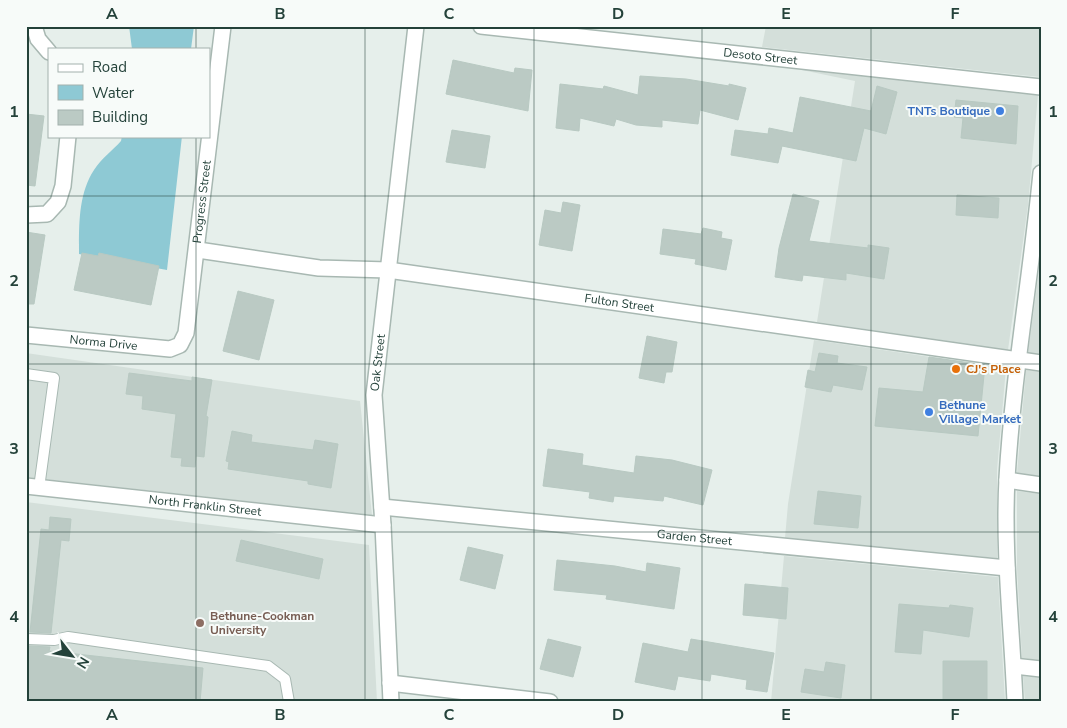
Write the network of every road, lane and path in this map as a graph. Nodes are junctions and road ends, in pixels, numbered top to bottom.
1 (34, 26) edge
2 (223, 26) edge
3 (416, 26) edge
4 (481, 26) edge
5 (48, 51) edge
6 (1041, 86) edge
7 (68, 138) edge
8 (1041, 173) edge
9 (26, 215) edge
10 (1039, 215) edge
11 (198, 250) junction
12 (388, 270) junction
13 (26, 335) edge
14 (180, 345) joint
15 (1017, 360) junction
16 (1041, 363) edge
17 (26, 374) edge
18 (1007, 480) junction
19 (1041, 485) edge
20 (32, 487) edge
21 (382, 507) junction
22 (383, 525) junction
23 (1007, 568) junction
24 (26, 639) edge
25 (1014, 666) junction
26 (1041, 669) edge
27 (390, 683) junction
28 (289, 702) edge
29 (391, 702) edge
30 (550, 702) edge
31 (1015, 702) edge

1 - 5 street
2 - 11 street, Progress Street
3 - 12 street, Oak Street
4 - 6 street, Desoto Street
7 - 9 street
8 - 10 street
10 - 15 street
11 - 12 street, Fulton Street
11 - 14 street, Progress Street
12 - 15 street, Fulton Street
12 - 21 street, Oak Street
13 - 14 street, Norma Drive
15 - 16 street, Fulton Street
15 - 18 street
17 - 20 lane
18 - 19 street
18 - 23 street
20 - 22 street, North Franklin Street
21 - 22 street, Oak Street
21 - 23 street, Garden Street
22 - 27 street, Oak Street
23 - 25 street
24 - 28 lane
25 - 26 street
25 - 31 street
27 - 29 street, Oak Street
27 - 30 street

